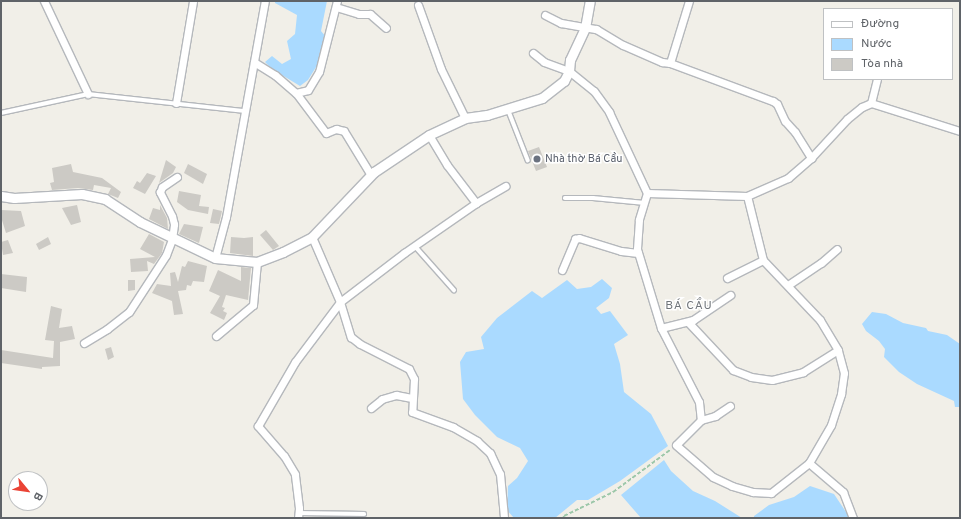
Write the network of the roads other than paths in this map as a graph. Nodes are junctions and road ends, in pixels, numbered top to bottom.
1 (44, 1) edge
2 (193, 1) edge
3 (265, 1) edge
4 (590, 1) edge
5 (689, 1) edge
6 (337, 4) edge
7 (418, 5) dead end
8 (545, 15) dead end
9 (386, 28) dead end
10 (585, 28) junction
11 (533, 53) dead end
12 (254, 62) junction
13 (670, 63) junction
14 (569, 70) junction
15 (877, 80) edge
16 (296, 93) junction
17 (88, 94) junction
18 (176, 103) junction
19 (871, 103) junction
20 (508, 109) junction
21 (246, 111) junction
22 (1, 113) edge
23 (465, 118) junction
24 (960, 131) edge
25 (429, 135) junction
26 (811, 158) junction
27 (528, 160) dead end
28 (371, 176) junction
29 (176, 177) dead end
30 (505, 186) dead end
31 (648, 193) junction
32 (1, 196) edge
33 (747, 196) junction
34 (565, 198) dead end
35 (476, 203) junction
36 (644, 203) junction
37 (312, 237) junction
38 (172, 239) junction
39 (414, 246) junction
40 (837, 249) dead end
41 (638, 253) junction
42 (215, 258) junction
43 (763, 260) junction
44 (257, 262) junction
45 (562, 270) dead end
46 (727, 278) dead end
47 (788, 285) junction
48 (454, 290) dead end
49 (730, 295) dead end
50 (340, 302) junction
51 (688, 322) junction
52 (661, 328) junction
53 (216, 336) dead end
54 (84, 343) dead end
55 (838, 350) junction
56 (412, 398) junction
57 (730, 406) dead end
58 (370, 408) dead end
59 (701, 420) junction
60 (809, 463) junction
61 (364, 514) dead end
62 (298, 516) edge
63 (504, 518) edge
64 (853, 518) edge

1 - 17 street
2 - 18 street
3 - 12 street
4 - 10 street
5 - 13 street
6 - 9 street
6 - 16 street
7 - 23 street
8 - 10 street
10 - 13 street
10 - 14 street
11 - 14 street
12 - 16 street
12 - 21 street
13 - 26 street
14 - 20 street
14 - 31 street
15 - 19 street
16 - 28 street
17 - 18 lane
17 - 22 lane
18 - 21 lane
19 - 24 street
19 - 26 street
20 - 23 street
20 - 27 lane
21 - 42 street
23 - 25 street
25 - 28 street
25 - 35 street
26 - 33 street
28 - 37 street
29 - 38 street
30 - 35 street
31 - 33 street
31 - 36 street
32 - 38 street
33 - 43 street
34 - 36 lane
35 - 39 street
36 - 41 street
37 - 44 street
37 - 50 street
38 - 42 street
38 - 54 street
39 - 48 lane
39 - 50 street
40 - 47 street
41 - 45 street
41 - 52 street
42 - 44 street
43 - 46 street
43 - 47 street
44 - 53 street
47 - 55 street
49 - 51 street
50 - 56 street
50 - 62 street
51 - 52 street
51 - 55 street
52 - 59 street
55 - 60 street
56 - 58 street
56 - 63 street
57 - 59 street
59 - 60 street
60 - 64 street
61 - 62 lane

